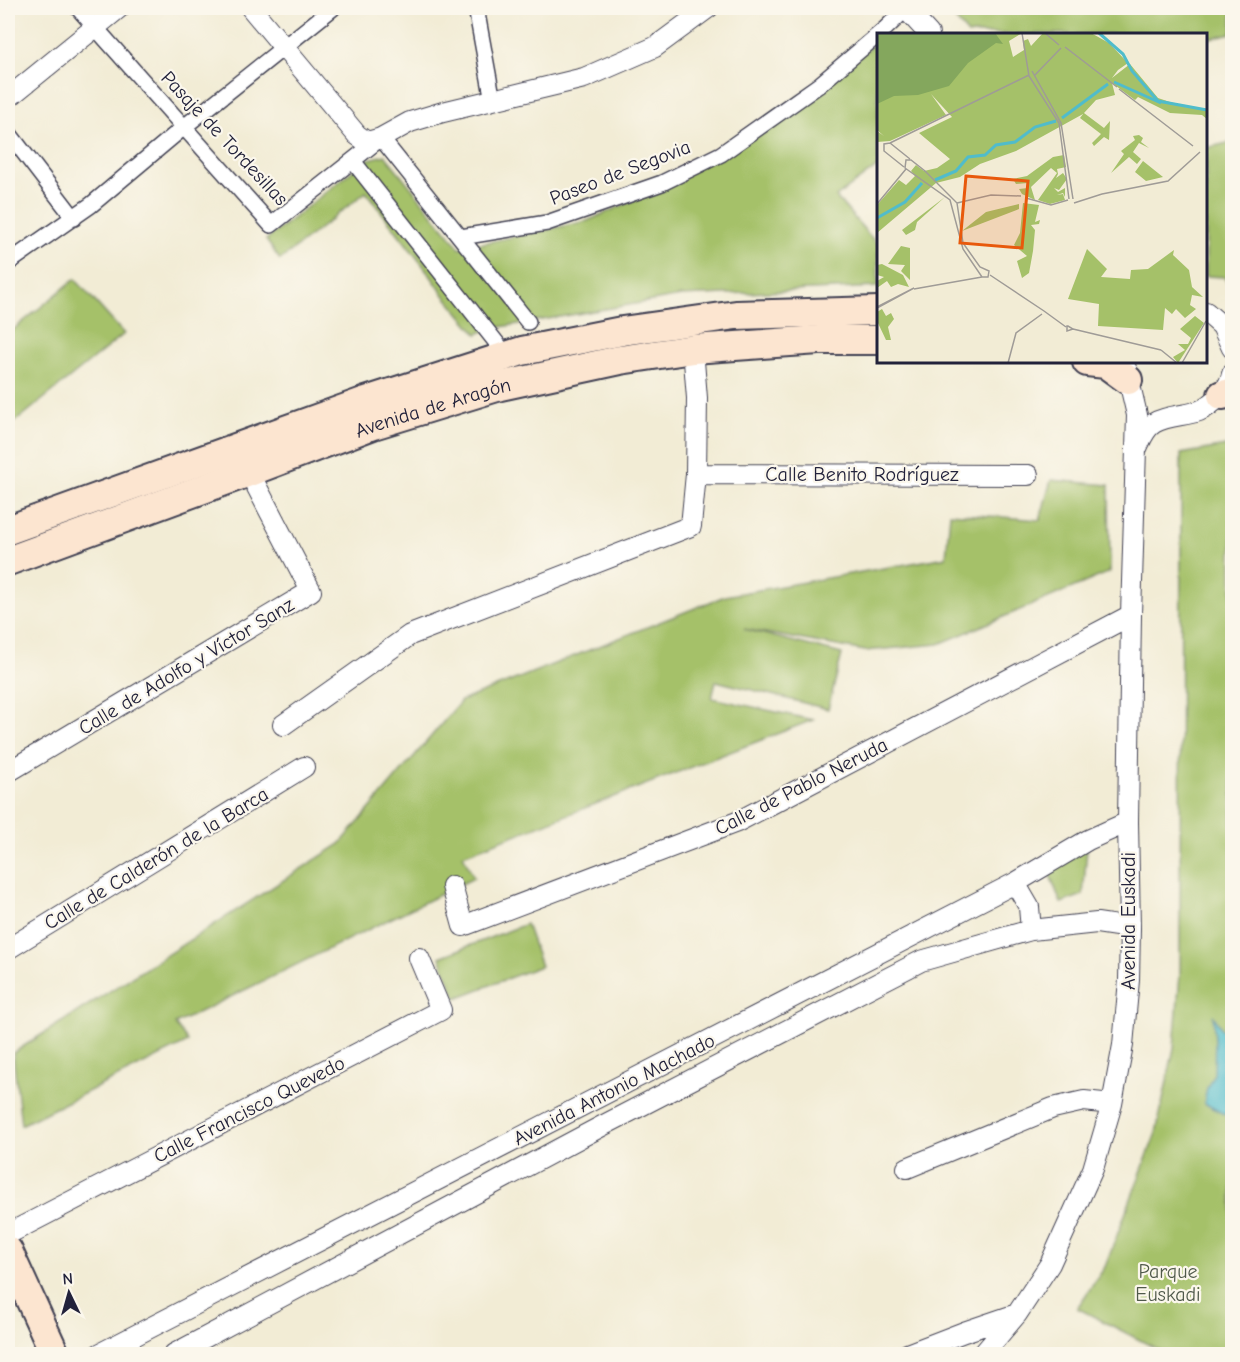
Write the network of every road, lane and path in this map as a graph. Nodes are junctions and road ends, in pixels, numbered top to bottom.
1 (78, 8) edge
2 (119, 8) edge
3 (251, 8) edge
4 (333, 8) edge
5 (476, 8) edge
6 (708, 8) edge
7 (906, 8) edge
8 (95, 27) junction
9 (880, 33) edge
10 (928, 33) edge
11 (877, 36) edge
12 (283, 47) junction
13 (8, 98) edge
14 (493, 101) junction
15 (184, 127) junction
16 (8, 132) edge
17 (381, 138) junction
18 (353, 161) junction
19 (74, 218) junction
20 (461, 237) junction
21 (8, 263) edge
22 (877, 311) edge
23 (1207, 313) edge
24 (528, 322) dead end
25 (877, 340) edge
26 (1233, 348) edge
27 (693, 349) junction
28 (507, 356) junction
29 (1096, 363) edge
30 (1128, 377) edge
31 (1229, 387) edge
32 (1181, 414) junction
33 (1135, 452) junction
34 (249, 472) junction
35 (696, 474) junction
36 (1028, 476) dead end
37 (8, 530) edge
38 (8, 561) edge
39 (1131, 615) junction
40 (283, 725) dead end
41 (304, 767) dead end
42 (8, 772) edge
43 (1128, 822) junction
44 (1015, 883) junction
45 (452, 886) dead end
46 (1130, 928) junction
47 (1031, 930) junction
48 (8, 949) edge
49 (419, 958) dead end
50 (1112, 1104) junction
51 (907, 1168) dead end
52 (8, 1234) edge
53 (8, 1251) edge
54 (1017, 1314) junction
55 (130, 1348) edge
56 (55, 1354) edge
57 (99, 1354) edge
58 (174, 1354) edge
59 (907, 1354) edge
60 (984, 1354) edge

1 - 8 street, Pasaje de Tordesillas
2 - 8 street
3 - 12 street
4 - 12 street
5 - 14 street
6 - 14 street
7 - 9 street, Paseo de Segovia
7 - 10 street
8 - 13 street
8 - 15 street, Pasaje de Tordesillas
11 - 20 street, Paseo de Segovia
12 - 15 street
12 - 17 street
14 - 17 street
15 - 18 street, Pasaje de Tordesillas
15 - 19 street
16 - 19 street
17 - 18 street, Pasaje de Tordesillas
17 - 20 street
18 - 28 street
19 - 21 street
20 - 24 street
22 - 28 main road, Avenida de Aragón
23 - 26 street
25 - 27 main road, Avenida de Aragón
27 - 34 main road, Avenida de Aragón
27 - 35 street
28 - 37 main road, Avenida de Aragón
29 - 30 main road
30 - 32 street
30 - 33 street, Avenida Euskadi
31 - 32 street
32 - 33 street
33 - 39 street, Avenida Euskadi
34 - 38 main road, Avenida de Aragón
34 - 42 street, Calle de Adolfo y Víctor Sanz
35 - 36 street, Calle Benito Rodríguez
35 - 40 street
39 - 43 street, Avenida Euskadi
39 - 45 street, Calle de Pablo Neruda
41 - 48 street, Calle de Calderón de la Barca
43 - 44 street, Avenida Antonio Machado
43 - 46 street, Avenida Euskadi
44 - 47 street
44 - 55 street, Avenida Antonio Machado
46 - 47 street, Avenida Antonio Machado
46 - 50 street, Avenida Euskadi
47 - 58 street, Avenida Antonio Machado
49 - 52 street, Calle Francisco Quevedo
50 - 51 street
50 - 54 street, Avenida Euskadi
53 - 56 main road
54 - 59 street
54 - 60 street, Avenida Euskadi
55 - 57 street, Avenida Antonio Machado

